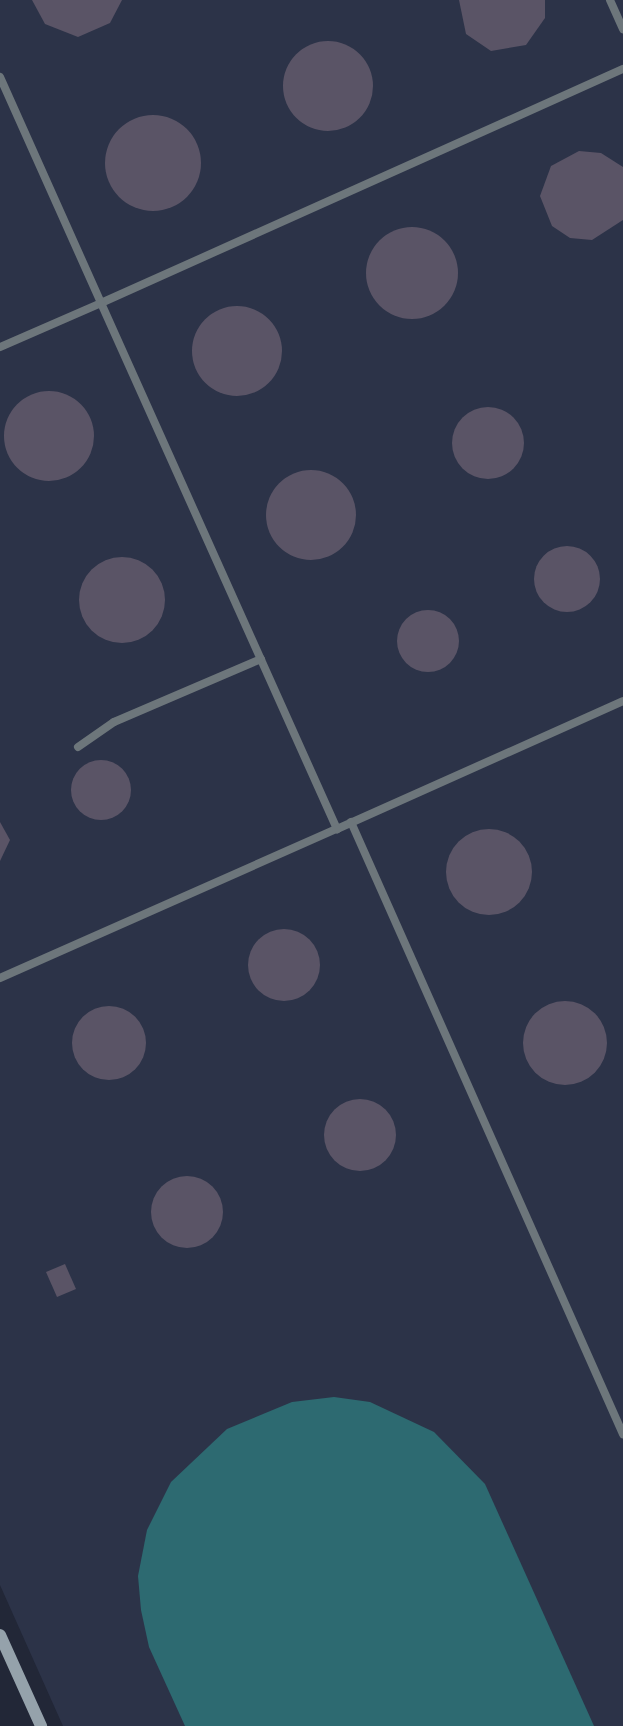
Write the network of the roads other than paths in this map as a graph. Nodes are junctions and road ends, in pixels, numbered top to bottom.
1 (610, 0) edge
2 (623, 29) edge
3 (623, 69) edge
4 (0, 77) edge
5 (101, 303) junction
6 (0, 347) edge
7 (261, 659) junction
8 (623, 701) edge
9 (78, 747) dead end
10 (351, 822) junction
11 (337, 829) junction
12 (0, 978) edge
13 (623, 1434) edge
14 (0, 1635) edge
15 (41, 1726) edge

1 - 2 lane
3 - 5 lane
4 - 5 lane
5 - 6 lane
5 - 7 lane
7 - 9 lane
7 - 11 lane
8 - 10 lane
10 - 11 lane
10 - 13 lane
11 - 12 lane
14 - 15 main road

